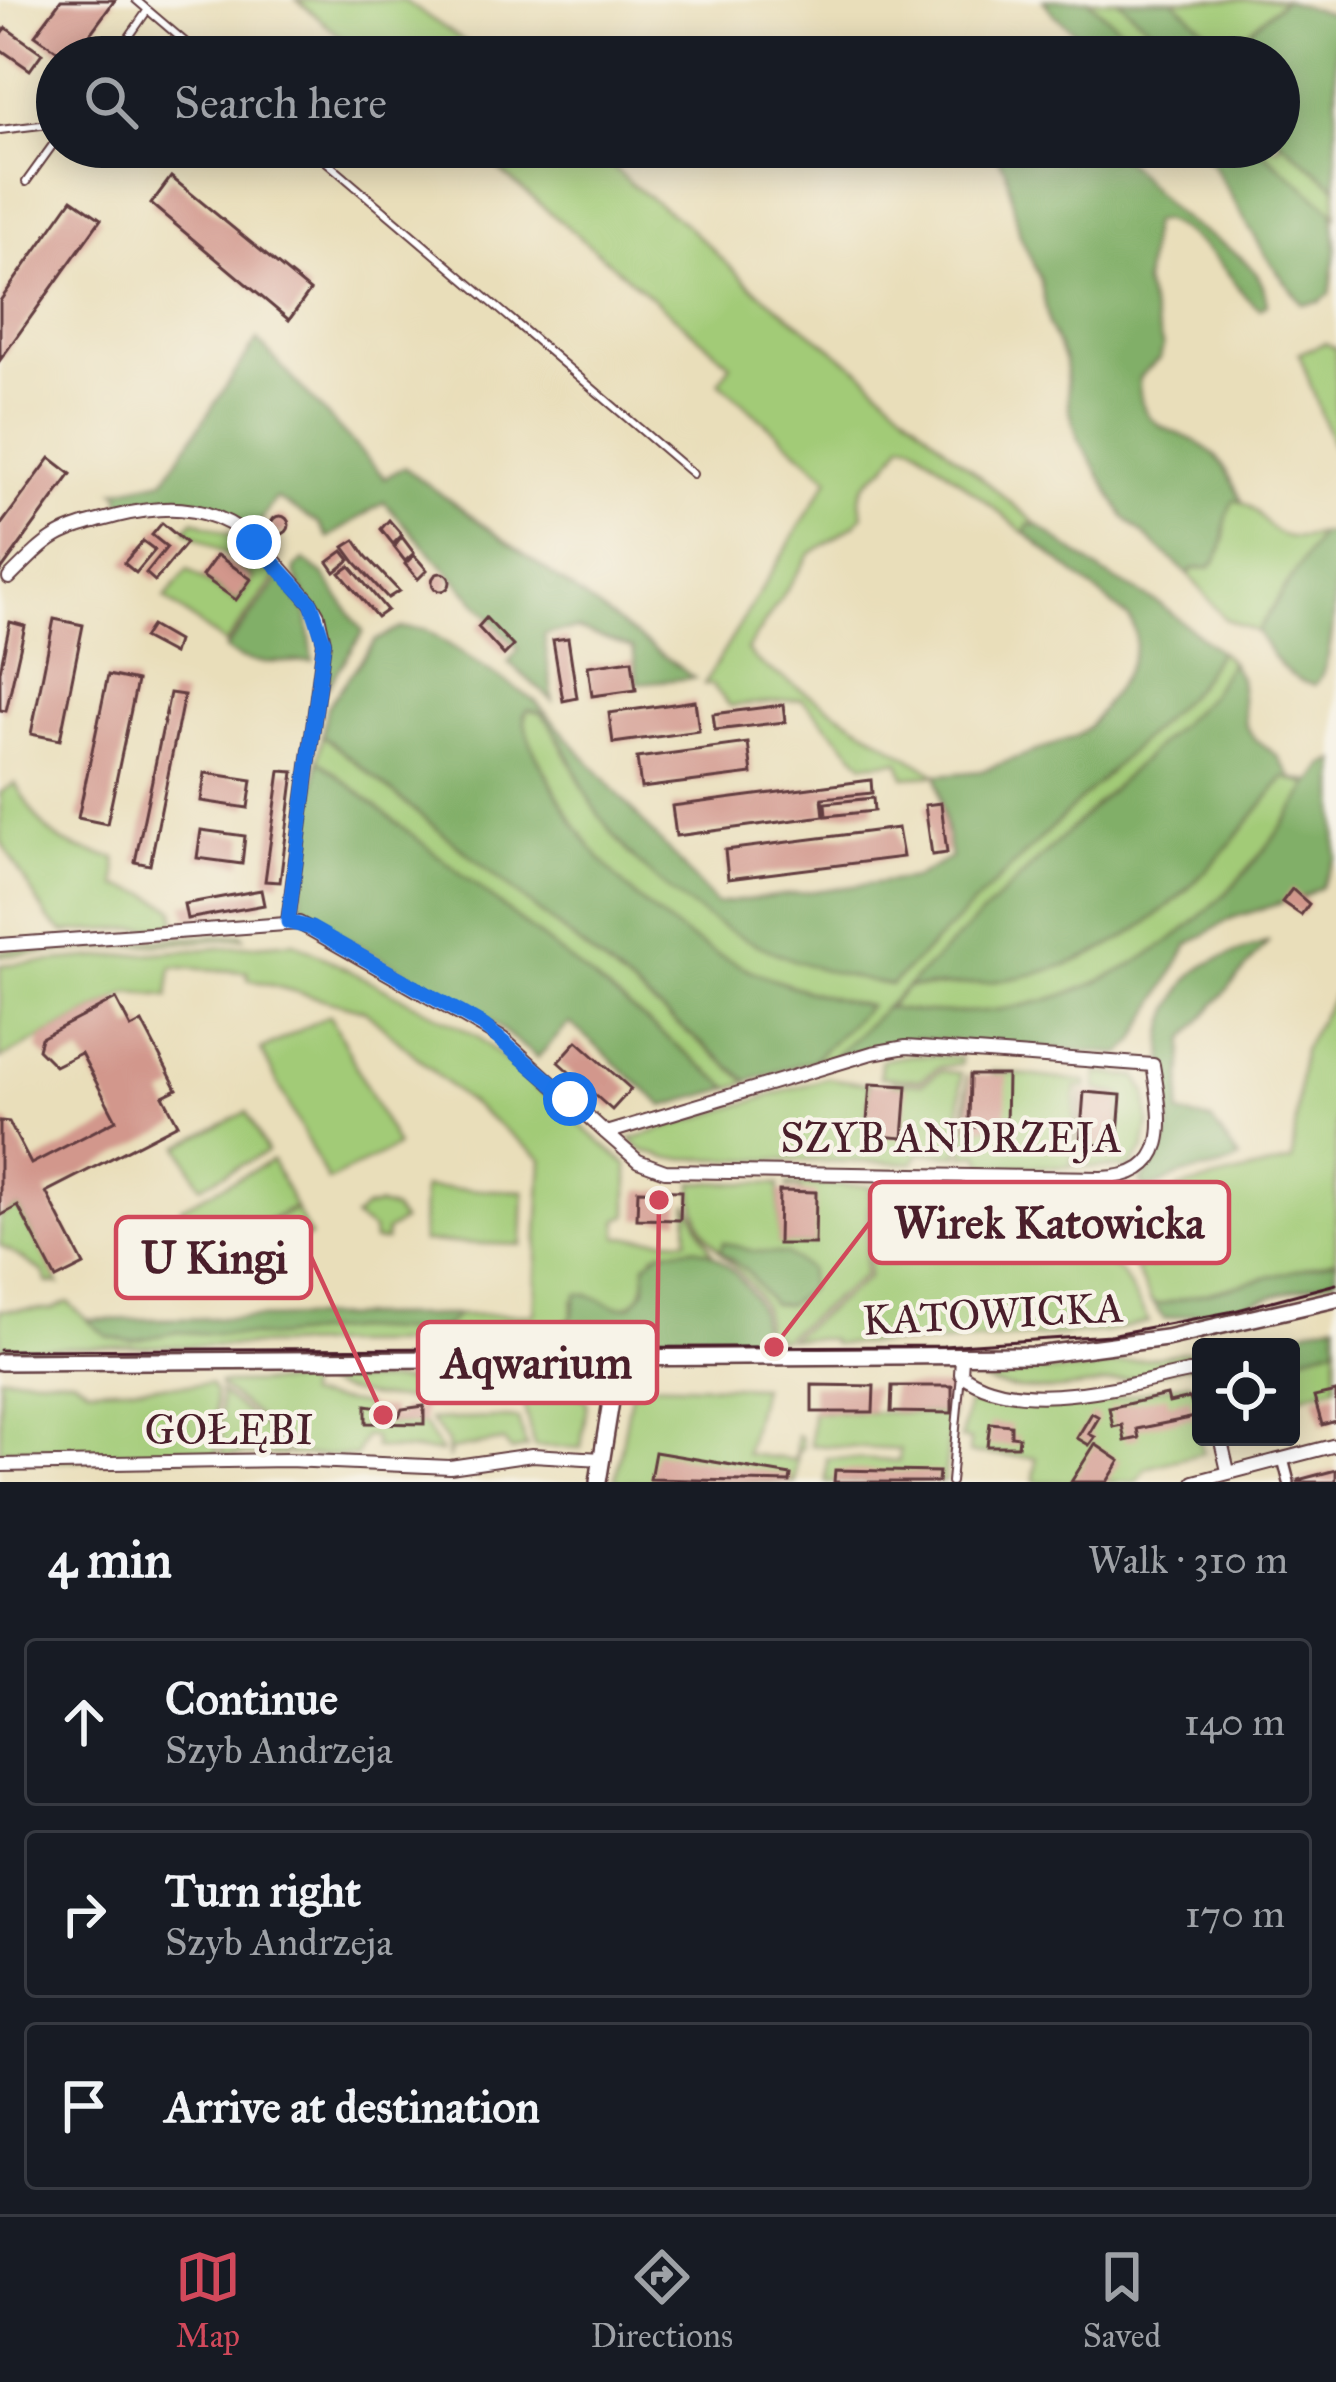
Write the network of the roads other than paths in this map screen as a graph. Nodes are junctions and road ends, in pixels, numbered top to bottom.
1 (136, 0) edge
2 (147, 11) junction
3 (130, 36) edge
4 (177, 36) edge
5 (36, 126) edge
6 (0, 130) edge
7 (36, 168) edge
8 (333, 168) edge
9 (26, 182) dead end
10 (693, 473) dead end
11 (9, 578) dead end
12 (288, 922) junction
13 (0, 945) edge
14 (606, 1133) junction
15 (1336, 1299) edge
16 (618, 1358) junction
17 (0, 1362) edge
18 (961, 1366) junction
19 (1192, 1372) edge
20 (1336, 1445) edge
21 (1222, 1446) edge
22 (602, 1459) junction
23 (1283, 1459) junction
24 (0, 1466) edge
25 (1228, 1471) junction
26 (598, 1482) edge
27 (951, 1482) edge
28 (1194, 1482) edge
29 (1289, 1482) edge

1 - 2 lane
2 - 3 lane
2 - 4 lane
5 - 6 lane
7 - 9 lane
8 - 10 lane
11 - 12 street
12 - 13 street, SZYB ANDRZEJA
12 - 14 street, SZYB ANDRZEJA
14 - 14 street, SZYB ANDRZEJA
15 - 18 street, KATOWICKA
16 - 17 street, KATOWICKA
16 - 18 street, KATOWICKA
16 - 22 street
18 - 19 street
18 - 27 lane
20 - 23 street
21 - 25 street
22 - 24 street, GOŁĘBI
22 - 26 street
23 - 25 street
23 - 29 street
25 - 28 street

